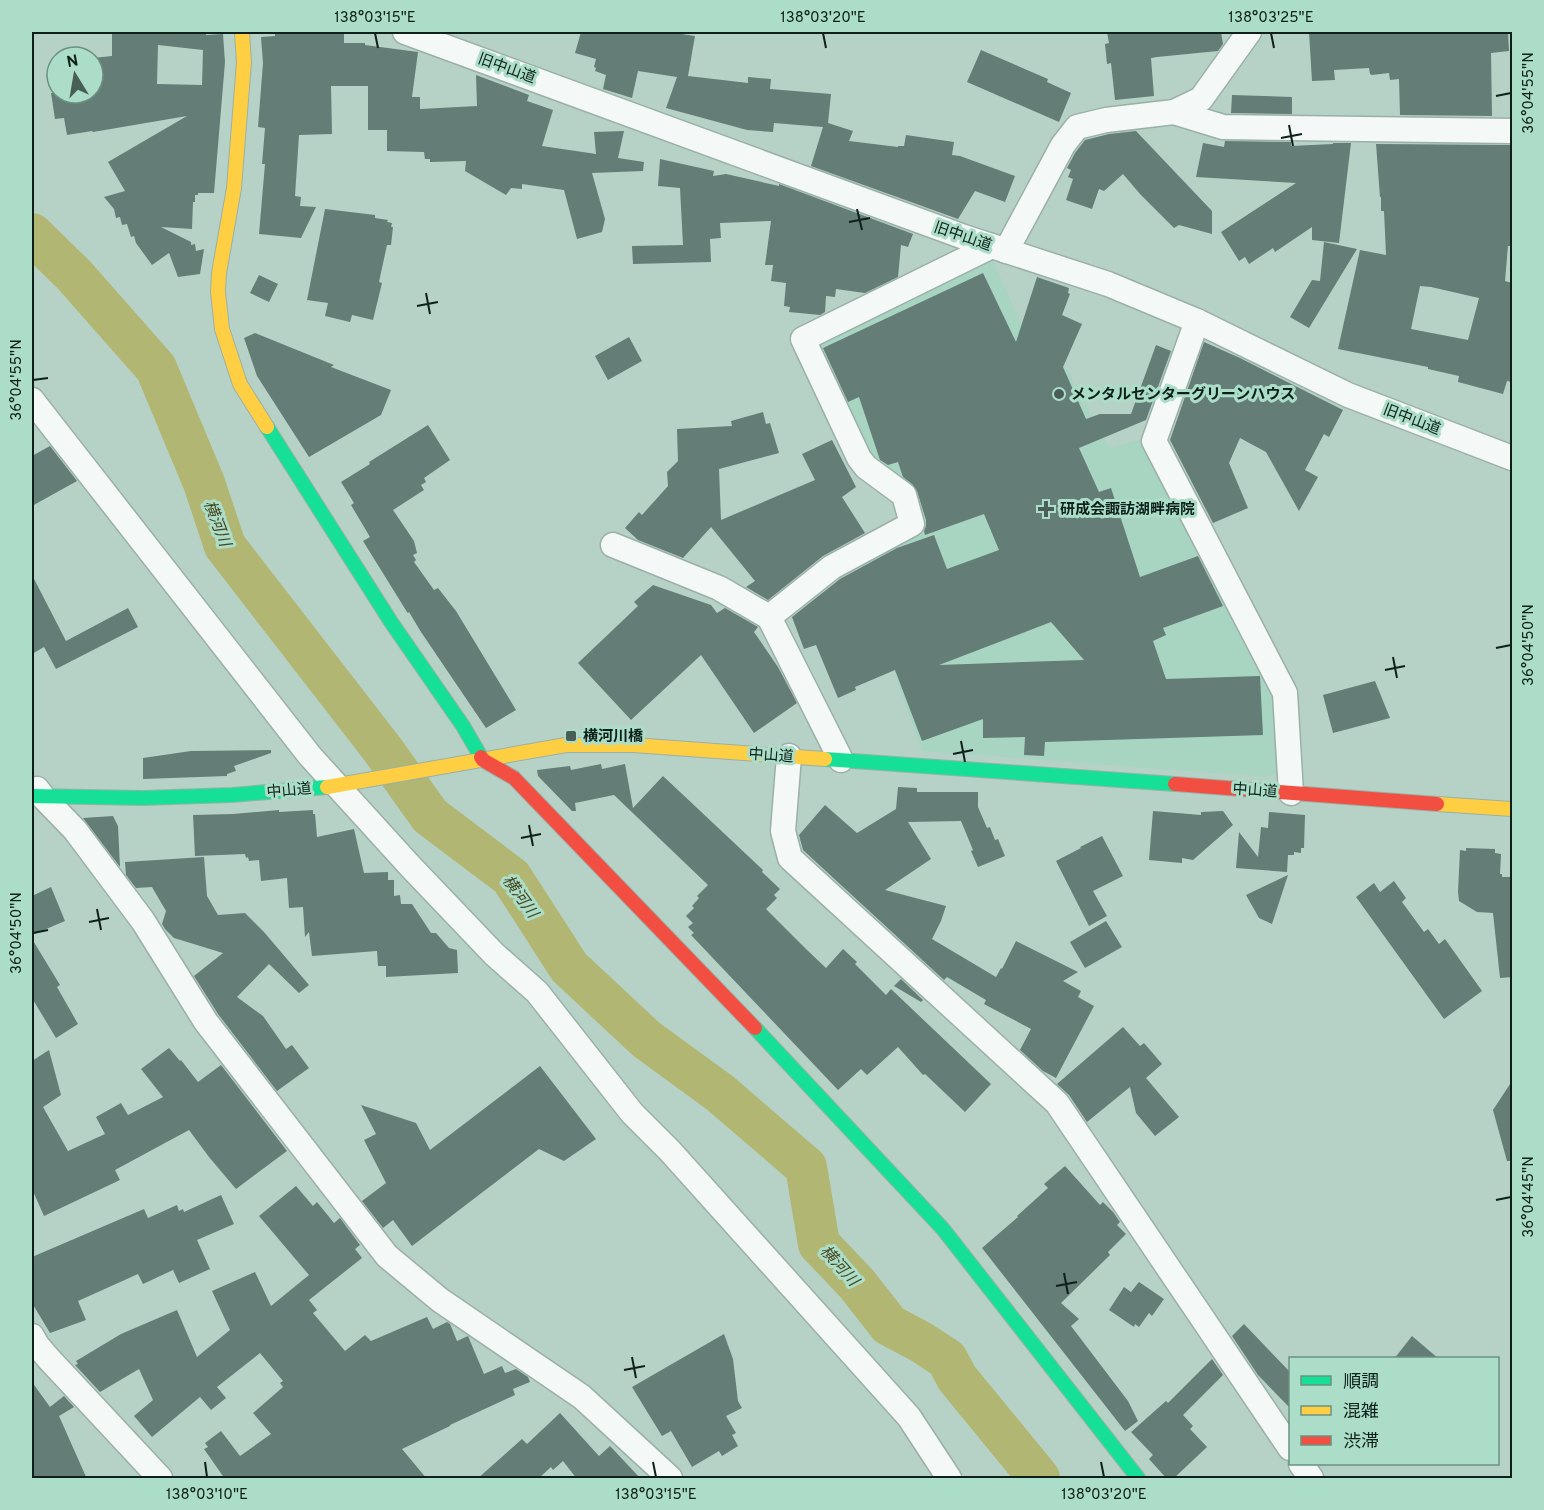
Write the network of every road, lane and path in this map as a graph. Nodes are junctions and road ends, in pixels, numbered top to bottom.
1 (242, 32) edge
2 (405, 32) edge
3 (1249, 32) edge
4 (1174, 112) junction
5 (1512, 131) edge
6 (999, 249) junction
7 (1197, 321) junction
8 (32, 400) edge
9 (1512, 458) edge
10 (613, 545) dead end
11 (769, 617) junction
12 (789, 756) junction
13 (483, 760) junction
14 (841, 760) junction
15 (342, 785) junction
16 (35, 791) edge
17 (1291, 793) junction
18 (1512, 809) edge
19 (32, 1336) edge
20 (40, 1364) edge
21 (1289, 1447) edge
22 (1302, 1465) edge
23 (160, 1479) edge
24 (670, 1479) edge
25 (949, 1479) edge
26 (1138, 1479) edge
27 (1311, 1479) edge

1 - 13 main road
2 - 6 street, 旧中山道
3 - 4 street
4 - 5 street
4 - 6 street
6 - 7 street, 旧中山道
6 - 11 street
7 - 9 street, 旧中山道
7 - 17 street
8 - 15 street
10 - 11 street
11 - 14 street
12 - 13 main road, 中山道
12 - 14 main road, 中山道
12 - 21 street
13 - 15 main road, 中山道
13 - 26 main road
14 - 17 main road, 中山道
15 - 16 main road, 中山道
15 - 25 street
16 - 24 street
17 - 18 main road, 中山道
19 - 20 street
20 - 23 street
22 - 27 street

